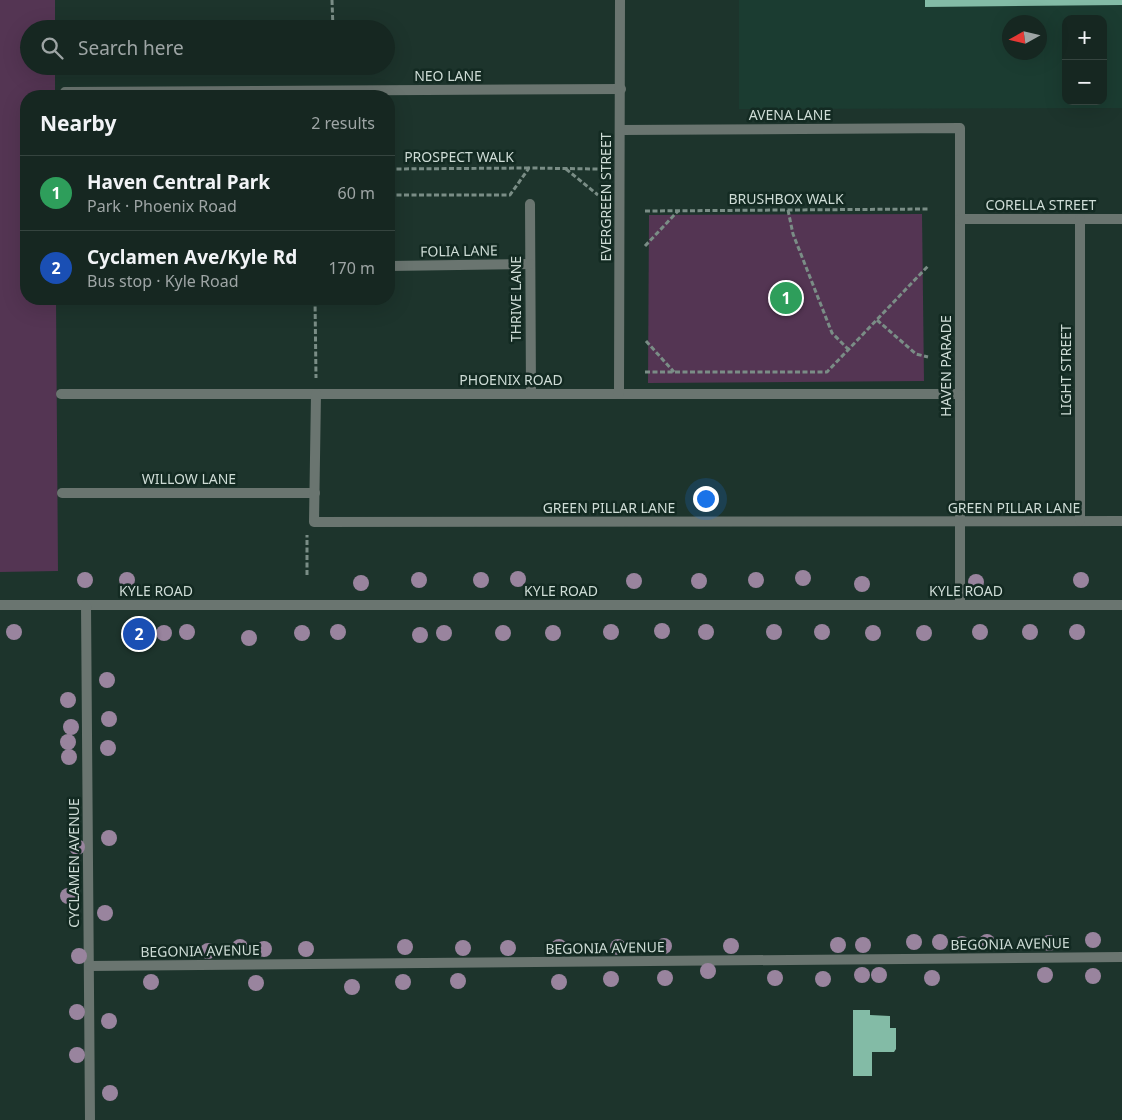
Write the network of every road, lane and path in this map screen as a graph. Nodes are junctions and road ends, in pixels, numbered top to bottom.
1 (332, 0) edge
2 (620, 0) edge
3 (333, 20) edge
4 (621, 89) junction
5 (395, 92) edge
6 (960, 128) joint
7 (621, 130) junction
8 (530, 168) junction
9 (565, 168) junction
10 (395, 169) edge
11 (598, 169) dead end
12 (395, 195) edge
13 (598, 195) dead end
14 (530, 204) dead end
15 (928, 209) dead end
16 (678, 210) junction
17 (788, 210) junction
18 (645, 211) dead end
19 (960, 219) junction
20 (1080, 219) junction
21 (1122, 219) edge
22 (645, 246) dead end
23 (530, 264) junction
24 (395, 266) edge
25 (928, 266) dead end
26 (316, 305) edge
27 (876, 320) junction
28 (646, 341) dead end
29 (849, 350) junction
30 (928, 357) dead end
31 (645, 372) dead end
32 (674, 372) junction
33 (61, 394) dead end
34 (316, 394) junction
35 (530, 394) junction
36 (619, 394) junction
37 (960, 394) junction
38 (62, 493) dead end
39 (315, 494) junction
40 (1080, 521) junction
41 (1122, 521) edge
42 (314, 522) junction
43 (960, 522) junction
44 (307, 575) dead end
45 (0, 605) edge
46 (86, 605) junction
47 (960, 605) junction
48 (1122, 605) edge
49 (1122, 957) edge
50 (89, 966) junction
51 (90, 1120) edge

1 - 3 path
2 - 4 street, EVERGREEN STREET
4 - 5 street, NEO LANE
4 - 7 street, EVERGREEN STREET
6 - 7 street, AVENA LANE
6 - 19 street, HAVEN PARADE
7 - 36 street, EVERGREEN STREET
8 - 9 path, PROSPECT WALK
8 - 10 path, PROSPECT WALK
8 - 12 path, PROSPECT WALK
9 - 11 path, PROSPECT WALK
9 - 13 path
14 - 23 street, THRIVE LANE
15 - 17 path, BRUSHBOX WALK
16 - 17 path, BRUSHBOX WALK
16 - 18 path, BRUSHBOX WALK
16 - 22 path
17 - 29 path
19 - 20 street, CORELLA STREET
19 - 37 street, HAVEN PARADE
20 - 21 street, CORELLA STREET
20 - 40 street, LIGHT STREET
23 - 24 street, FOLIA LANE
23 - 35 street, THRIVE LANE
25 - 27 path
26 - 34 path
27 - 29 path
27 - 30 path
28 - 32 path
29 - 32 path
31 - 32 path
33 - 34 street, PHOENIX ROAD
34 - 35 street, PHOENIX ROAD
34 - 39 street
35 - 36 street, PHOENIX ROAD
36 - 37 street, PHOENIX ROAD
37 - 43 street, HAVEN PARADE
38 - 39 street, WILLOW LANE
39 - 42 street
40 - 41 street, GREEN PILLAR LANE
40 - 43 street, GREEN PILLAR LANE
42 - 43 street, GREEN PILLAR LANE
42 - 44 path
43 - 47 street, HAVEN PARADE
45 - 46 street, KYLE ROAD
46 - 47 street, KYLE ROAD
46 - 50 street, CYCLAMEN AVENUE
47 - 48 street, KYLE ROAD
49 - 50 street, BEGONIA AVENUE
50 - 51 street, CYCLAMEN AVENUE

